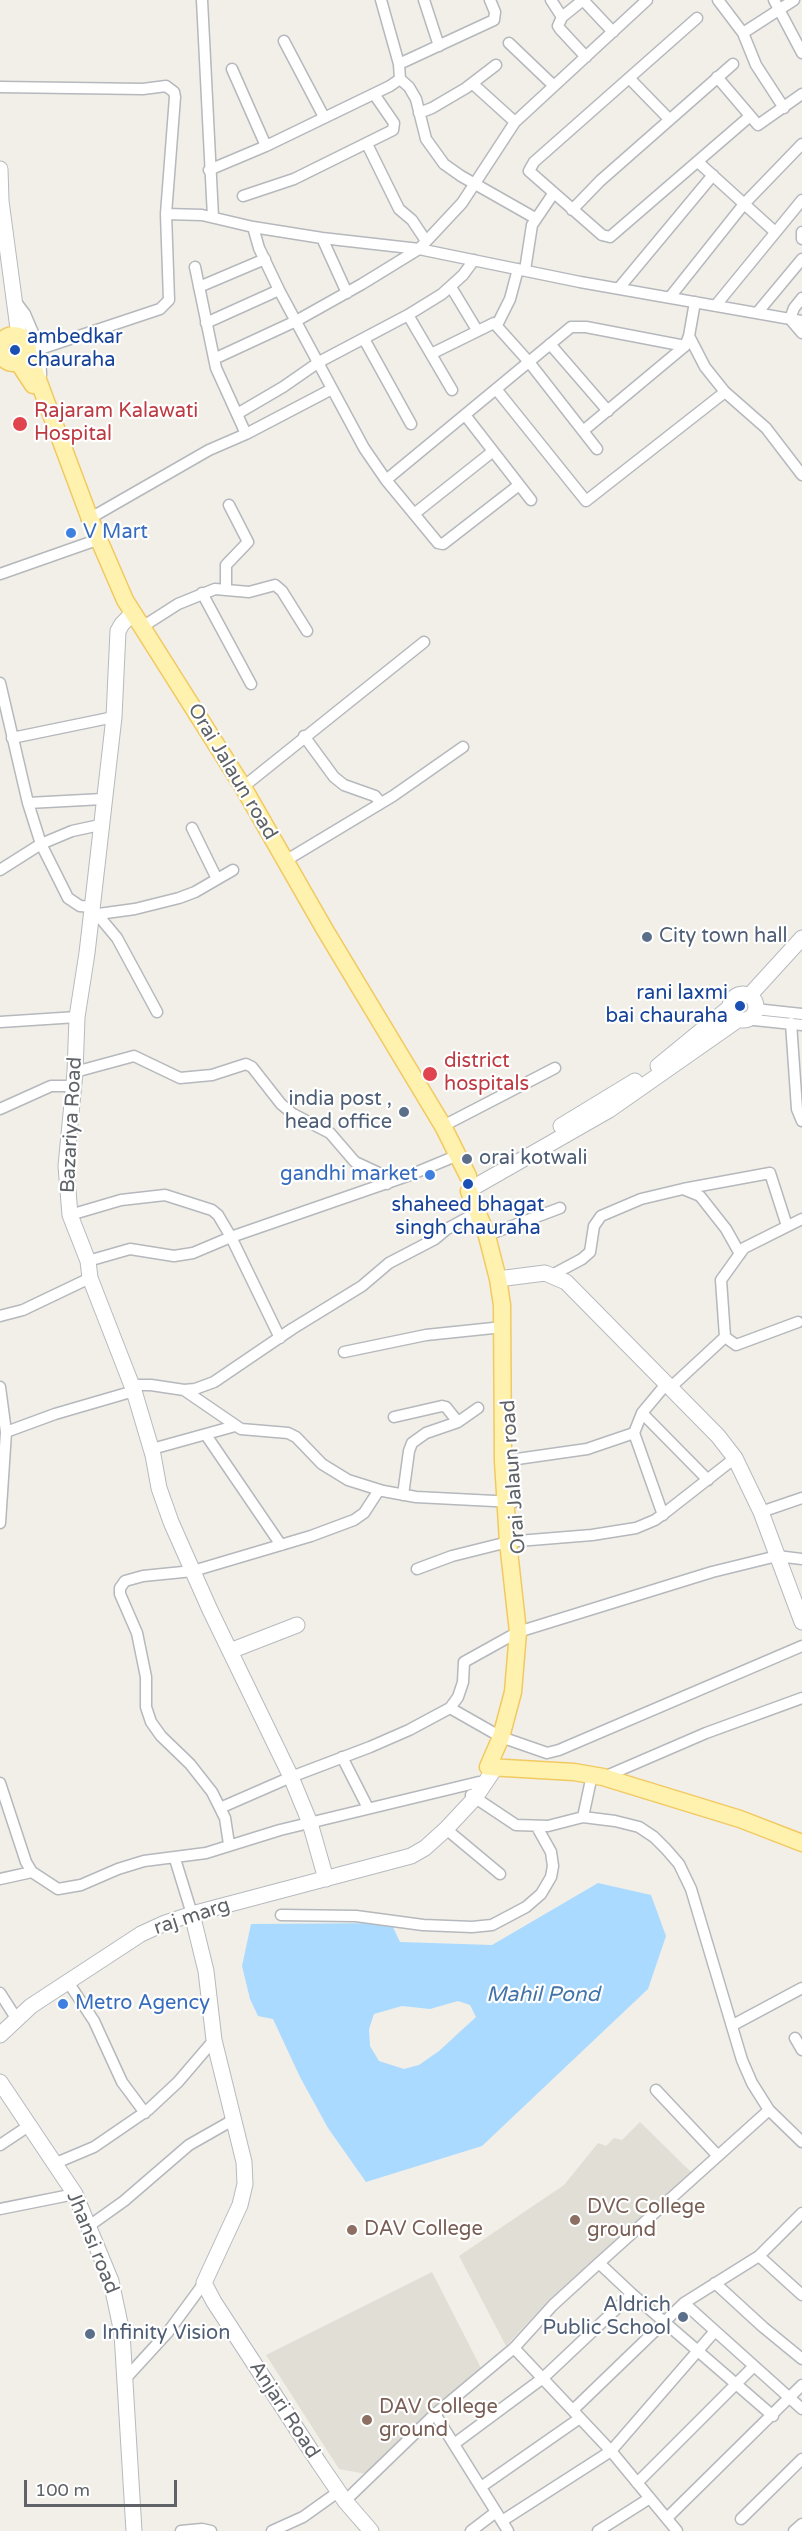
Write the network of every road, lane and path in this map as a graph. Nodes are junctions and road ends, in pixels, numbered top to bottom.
1 (202, 0) edge
2 (381, 0) edge
3 (424, 0) edge
4 (490, 0) edge
5 (551, 0) edge
6 (718, 0) edge
7 (794, 0) edge
8 (641, 2) edge
9 (777, 5) edge
10 (562, 17) junction
11 (697, 18) dead end
12 (613, 32) junction
13 (743, 33) junction
14 (284, 41) dead end
15 (509, 43) dead end
16 (439, 46) junction
17 (802, 53) edge
18 (586, 57) junction
19 (399, 64) junction
20 (733, 64) dead end
21 (496, 65) dead end
22 (232, 69) dead end
23 (717, 77) junction
24 (629, 78) junction
25 (400, 79) junction
26 (473, 84) junction
27 (554, 86) junction
28 (0, 87) edge
29 (374, 94) junction
30 (801, 97) edge
31 (784, 108) junction
32 (419, 112) junction
33 (324, 117) junction
34 (749, 117) junction
35 (669, 119) junction
36 (515, 122) junction
37 (367, 144) junction
38 (802, 144) edge
39 (266, 146) junction
40 (698, 162) junction
41 (0, 169) edge
42 (209, 170) junction
43 (713, 175) junction
44 (475, 185) junction
45 (553, 194) junction
46 (243, 196) dead end
47 (802, 200) edge
48 (744, 204) junction
49 (572, 210) junction
50 (166, 214) junction
51 (213, 217) junction
52 (535, 218) junction
53 (253, 227) junction
54 (774, 231) junction
55 (802, 232) edge
56 (322, 238) junction
57 (802, 239) edge
58 (422, 245) junction
59 (802, 259) edge
60 (265, 260) junction
61 (474, 260) junction
62 (195, 267) dead end
63 (522, 270) junction
64 (199, 287) junction
65 (451, 287) junction
66 (619, 288) junction
67 (279, 290) junction
68 (347, 292) junction
69 (670, 297) junction
70 (802, 298) edge
71 (16, 302) junction
72 (695, 302) junction
73 (716, 305) junction
74 (757, 313) junction
75 (408, 315) junction
76 (790, 319) junction
77 (296, 321) junction
78 (802, 321) edge
79 (206, 323) junction
80 (497, 325) junction
81 (477, 330) junction
82 (802, 333) edge
83 (19, 336) joint
84 (364, 339) junction
85 (687, 341) junction
86 (550, 344) junction
87 (13, 352) edge
88 (431, 354) junction
89 (214, 359) junction
90 (319, 362) junction
91 (530, 362) junction
92 (332, 389) junction
93 (496, 389) junction
94 (452, 390) dead end
95 (725, 392) junction
96 (608, 411) junction
97 (237, 414) junction
98 (465, 415) junction
99 (411, 424) dead end
100 (583, 431) junction
101 (246, 435) junction
102 (597, 449) dead end
103 (492, 452) junction
104 (802, 475) edge
105 (386, 480) junction
106 (519, 485) junction
107 (531, 500) dead end
108 (229, 505) dead end
109 (414, 514) junction
110 (87, 520) junction
111 (91, 542) junction
112 (0, 574) edge
113 (226, 589) junction
114 (202, 593) junction
115 (135, 619) junction
116 (308, 631) dead end
117 (424, 642) dead end
118 (0, 683) edge
119 (251, 684) dead end
120 (114, 717) junction
121 (304, 736) junction
122 (12, 738) junction
123 (463, 747) dead end
124 (243, 787) junction
125 (104, 799) junction
126 (28, 803) junction
127 (381, 803) junction
128 (100, 825) junction
129 (192, 828) dead end
130 (41, 844) junction
131 (285, 861) junction
132 (0, 870) edge
133 (232, 870) dead end
134 (218, 879) junction
135 (93, 912) junction
136 (802, 938) edge
137 (744, 1010) junction
138 (157, 1012) dead end
139 (802, 1014) edge
140 (77, 1017) junction
141 (0, 1022) edge
142 (796, 1024) edge
143 (555, 1068) dead end
144 (75, 1079) junction
145 (0, 1109) edge
146 (802, 1121) edge
147 (443, 1126) junction
148 (451, 1158) junction
149 (387, 1184) junction
150 (470, 1184) junction
151 (682, 1189) junction
152 (560, 1208) dead end
153 (478, 1212) junction
154 (70, 1215) junction
155 (802, 1219) edge
156 (787, 1226) junction
157 (496, 1232) junction
158 (231, 1238) junction
159 (740, 1254) junction
160 (88, 1262) junction
161 (552, 1275) junction
162 (90, 1278) junction
163 (503, 1279) junction
164 (0, 1316) edge
165 (798, 1322) dead end
166 (503, 1328) junction
167 (725, 1337) junction
168 (280, 1338) junction
169 (344, 1352) dead end
170 (669, 1385) junction
171 (0, 1387) edge
172 (133, 1388) junction
173 (184, 1390) junction
174 (505, 1396) junction
175 (478, 1408) dead end
176 (642, 1413) junction
177 (394, 1417) dead end
178 (458, 1422) junction
179 (235, 1426) junction
180 (6, 1432) junction
181 (634, 1433) junction
182 (206, 1435) junction
183 (152, 1449) junction
184 (735, 1458) junction
185 (507, 1461) junction
186 (708, 1480) junction
187 (379, 1490) junction
188 (403, 1495) junction
189 (802, 1498) edge
190 (510, 1502) junction
191 (761, 1512) junction
192 (663, 1515) junction
193 (0, 1523) edge
194 (513, 1541) junction
195 (281, 1545) junction
196 (777, 1556) junction
197 (802, 1559) edge
198 (417, 1569) dead end
199 (193, 1571) junction
200 (802, 1622) edge
201 (297, 1625) dead end
202 (522, 1631) junction
203 (802, 1646) edge
204 (230, 1651) junction
205 (802, 1698) edge
206 (450, 1708) junction
207 (505, 1738) junction
208 (342, 1757) junction
209 (492, 1768) junction
210 (598, 1776) junction
211 (291, 1777) junction
212 (0, 1783) edge
213 (475, 1791) junction
214 (220, 1808) junction
215 (368, 1808) junction
216 (583, 1817) junction
217 (310, 1823) junction
218 (537, 1827) junction
219 (446, 1829) junction
220 (802, 1843) edge
221 (229, 1844) junction
222 (411, 1856) junction
223 (175, 1859) junction
224 (32, 1872) junction
225 (500, 1874) dead end
226 (0, 1879) edge
227 (326, 1879) junction
228 (192, 1914) junction
229 (281, 1915) dead end
230 (68, 1982) junction
231 (802, 1988) edge
232 (0, 1993) edge
233 (16, 2019) junction
234 (733, 2025) junction
235 (0, 2035) edge
236 (795, 2038) dead end
237 (214, 2040) junction
238 (802, 2050) edge
239 (0, 2082) edge
240 (656, 2090) dead end
241 (769, 2110) junction
242 (145, 2113) junction
243 (232, 2120) junction
244 (30, 2125) junction
245 (802, 2142) edge
246 (0, 2145) edge
247 (718, 2156) junction
248 (56, 2163) junction
249 (75, 2194) junction
250 (0, 2209) edge
251 (800, 2218) edge
252 (89, 2226) junction
253 (759, 2256) junction
254 (599, 2263) junction
255 (204, 2283) junction
256 (715, 2283) junction
257 (632, 2294) junction
258 (802, 2295) edge
259 (684, 2303) junction
260 (664, 2320) junction
261 (715, 2331) junction
262 (514, 2348) junction
263 (697, 2350) junction
264 (802, 2359) edge
265 (754, 2366) junction
266 (543, 2378) junction
267 (125, 2379) junction
268 (735, 2385) junction
269 (802, 2385) edge
270 (790, 2398) junction
271 (802, 2409) edge
272 (435, 2414) junction
273 (577, 2414) junction
274 (773, 2416) junction
275 (454, 2444) junction
276 (611, 2451) junction
277 (802, 2459) edge
278 (637, 2483) junction
279 (480, 2487) junction
280 (342, 2496) junction
281 (650, 2498) junction
282 (667, 2518) junction
283 (741, 2519) dead end
284 (502, 2522) edge
285 (802, 2524) edge
286 (134, 2531) edge
287 (181, 2531) edge
288 (211, 2531) edge
289 (272, 2531) edge
290 (371, 2531) edge
291 (471, 2531) edge
292 (598, 2531) edge
293 (677, 2531) edge
294 (794, 2531) edge

1 - 42 street
2 - 19 street
3 - 16 street
4 - 16 street
5 - 10 street
6 - 13 street
7 - 9 street
8 - 12 street
9 - 13 street
9 - 17 street
10 - 12 street
10 - 18 street
11 - 24 street
12 - 18 street
13 - 31 street
14 - 33 street
15 - 27 street
16 - 19 street
18 - 27 street
19 - 25 street
20 - 23 street
21 - 26 street
22 - 39 street
23 - 34 street
23 - 35 street
24 - 35 street
24 - 45 street
25 - 29 street
25 - 32 street
26 - 32 street
26 - 36 street
27 - 36 street
28 - 50 street
29 - 33 street
29 - 37 street
30 - 31 street
31 - 34 street
32 - 44 street
33 - 39 street
34 - 40 street
35 - 49 street
36 - 44 street
37 - 46 street
37 - 58 street
38 - 48 street
39 - 42 street
40 - 43 street
40 - 49 street
41 - 71 street
42 - 51 street
43 - 48 street
43 - 66 street
44 - 52 street
44 - 58 street
45 - 49 street
45 - 52 street
47 - 54 street
48 - 54 street
48 - 69 street
50 - 51 street
50 - 87 street
51 - 53 street
52 - 63 street
53 - 56 street
53 - 60 street
54 - 73 street
55 - 57 street
56 - 58 street
56 - 68 street
58 - 61 street
58 - 68 street
59 - 74 street
60 - 64 street
60 - 67 street
61 - 63 street
61 - 65 street
62 - 64 street
63 - 66 street
63 - 80 street
64 - 79 street
65 - 75 street
65 - 81 street
66 - 69 street
67 - 77 street
67 - 79 street
68 - 77 street
69 - 72 street
70 - 76 street
71 - 83 street
71 - 87 street
72 - 73 street
72 - 85 street
73 - 74 street
74 - 76 street
75 - 84 street
75 - 88 street
76 - 78 street
76 - 82 street
77 - 89 street
77 - 90 street
79 - 89 street
80 - 81 street
80 - 91 street
81 - 88 street
83 - 87 main road, Orai Jalaun road
84 - 90 street
84 - 99 street
85 - 86 street
85 - 95 street
85 - 96 street
86 - 91 street
86 - 96 street
87 - 110 main road
87 - 110 main road, Orai Jalaun road
88 - 94 street
89 - 97 street
90 - 92 street
90 - 97 street
91 - 93 street
91 - 100 street
92 - 101 street
92 - 105 street
93 - 95 street
93 - 98 street
95 - 104 street
96 - 100 street
97 - 101 street
98 - 103 street
98 - 105 street
100 - 102 street
101 - 110 street
103 - 106 street
103 - 109 street
105 - 109 street
106 - 107 street
106 - 109 street
108 - 113 street
110 - 111 main road
110 - 115 main road, Orai Jalaun road
111 - 112 street
111 - 115 main road
113 - 114 street
113 - 116 street
114 - 115 street
114 - 119 street
115 - 120 street, Bazariya Road
115 - 124 main road, Orai Jalaun road
115 - 148 main road
117 - 121 street
118 - 122 street
120 - 122 street
120 - 125 street, Bazariya Road
121 - 124 street
121 - 127 street
122 - 126 street
123 - 127 street
124 - 131 main road, Orai Jalaun road
125 - 126 street
125 - 128 street, Bazariya Road
126 - 130 street
127 - 131 street
128 - 130 street
128 - 135 street, Bazariya Road
129 - 134 street
130 - 132 street
130 - 135 street
131 - 147 main road, Orai Jalaun road
133 - 134 street
134 - 135 street
135 - 138 street
135 - 140 street, Bazariya Road
136 - 137 street
137 - 139 street
137 - 142 street
137 - 150 street
140 - 141 street
140 - 144 street, Bazariya Road
142 - 146 street
143 - 147 street
144 - 145 street
144 - 149 street
144 - 154 street, Bazariya Road
147 - 150 main road, Orai Jalaun road
148 - 149 street
148 - 150 main road
149 - 158 street
150 - 153 main road, Orai Jalaun road
150 - 157 main road, Orai Jalaun road
151 - 156 street
151 - 159 street
151 - 161 street
152 - 157 street
153 - 163 main road, Orai Jalaun road
153 - 168 street
154 - 158 street
154 - 160 street, Bazariya Road
155 - 156 street
156 - 159 street
157 - 163 main road, Orai Jalaun road
158 - 160 street
158 - 168 street
159 - 167 street
160 - 162 street, Bazariya Road
161 - 163 street
161 - 170 street
162 - 164 street
162 - 172 street, Bazariya Road
163 - 166 main road, Orai Jalaun road
163 - 174 main road, Orai Jalaun road
165 - 167 street
166 - 169 street
166 - 174 main road, Orai Jalaun road
167 - 170 street
168 - 173 street
170 - 176 street
170 - 184 street
171 - 180 street
172 - 173 street
172 - 180 street
172 - 183 street, Bazariya Road
173 - 179 street
174 - 185 main road, Orai Jalaun road
175 - 178 street
176 - 181 street
176 - 186 street
177 - 178 street
178 - 188 street
179 - 182 street
179 - 187 street
180 - 193 street
181 - 185 street
181 - 192 street
182 - 183 street
182 - 195 street
183 - 199 street, Bazariya Road
184 - 186 street
184 - 191 street
185 - 190 main road, Orai Jalaun road
186 - 192 street
187 - 188 street
187 - 195 street
188 - 190 street
189 - 191 street
190 - 194 main road, Orai Jalaun road
191 - 196 street
192 - 194 street
194 - 198 street
194 - 202 main road, Orai Jalaun road
195 - 199 street
196 - 197 street
196 - 200 street
196 - 202 street
199 - 204 street, Bazariya Road
199 - 214 street
201 - 204 street
202 - 206 street
202 - 207 main road, Orai Jalaun road
203 - 207 street
204 - 211 street, Bazariya Road
205 - 210 street
206 - 207 street
206 - 208 street
207 - 209 main road, Orai Jalaun road
208 - 211 street
208 - 215 street
209 - 210 main road
209 - 213 street
210 - 216 street
210 - 220 main road
211 - 214 street
211 - 217 street, Bazariya Road
212 - 224 street
213 - 215 street
213 - 218 street
213 - 219 street
213 - 222 street
214 - 221 street
215 - 217 street
216 - 218 street
216 - 234 street
217 - 221 street
217 - 227 street, Bazariya Road
218 - 229 street
219 - 222 street
219 - 225 street
221 - 223 street
222 - 227 street, raj marg
223 - 224 street
223 - 228 street
224 - 226 street
227 - 228 street, raj marg
228 - 230 street, raj marg
228 - 237 street
230 - 233 street, raj marg
230 - 242 street
231 - 234 street
232 - 233 street
233 - 235 street, raj marg
234 - 241 street
236 - 238 street
237 - 242 street
237 - 243 street
239 - 244 street, Jhansi road
240 - 247 street
241 - 245 street
241 - 247 street
242 - 248 street
243 - 252 street
243 - 255 street
244 - 246 street
244 - 248 street, Jhansi road
247 - 254 street
248 - 249 street, Jhansi road
249 - 250 street
249 - 252 street, Jhansi road
251 - 253 street
252 - 267 street, Jhansi road
253 - 256 street
253 - 258 street
254 - 257 street
254 - 262 street
255 - 267 street
255 - 280 street, Anjari Road
256 - 259 street
256 - 264 street
257 - 260 street
257 - 266 street
259 - 260 street
259 - 261 street
260 - 263 street
260 - 273 street
261 - 263 street
261 - 265 street
262 - 266 street
262 - 272 street
263 - 268 street
263 - 276 street
265 - 268 street
265 - 270 street
266 - 273 street
266 - 275 street
267 - 286 street, Jhansi road
268 - 274 street
268 - 278 street
269 - 270 street
270 - 271 street
270 - 274 street
272 - 275 street
272 - 280 street
273 - 276 street
273 - 279 street
274 - 282 street
275 - 279 street
276 - 278 street
276 - 284 street
277 - 283 street
278 - 281 street
279 - 284 street
280 - 289 street
280 - 290 street, Anjari Road
281 - 282 street
281 - 292 street
282 - 293 street
284 - 291 street
285 - 294 street
287 - 288 street

